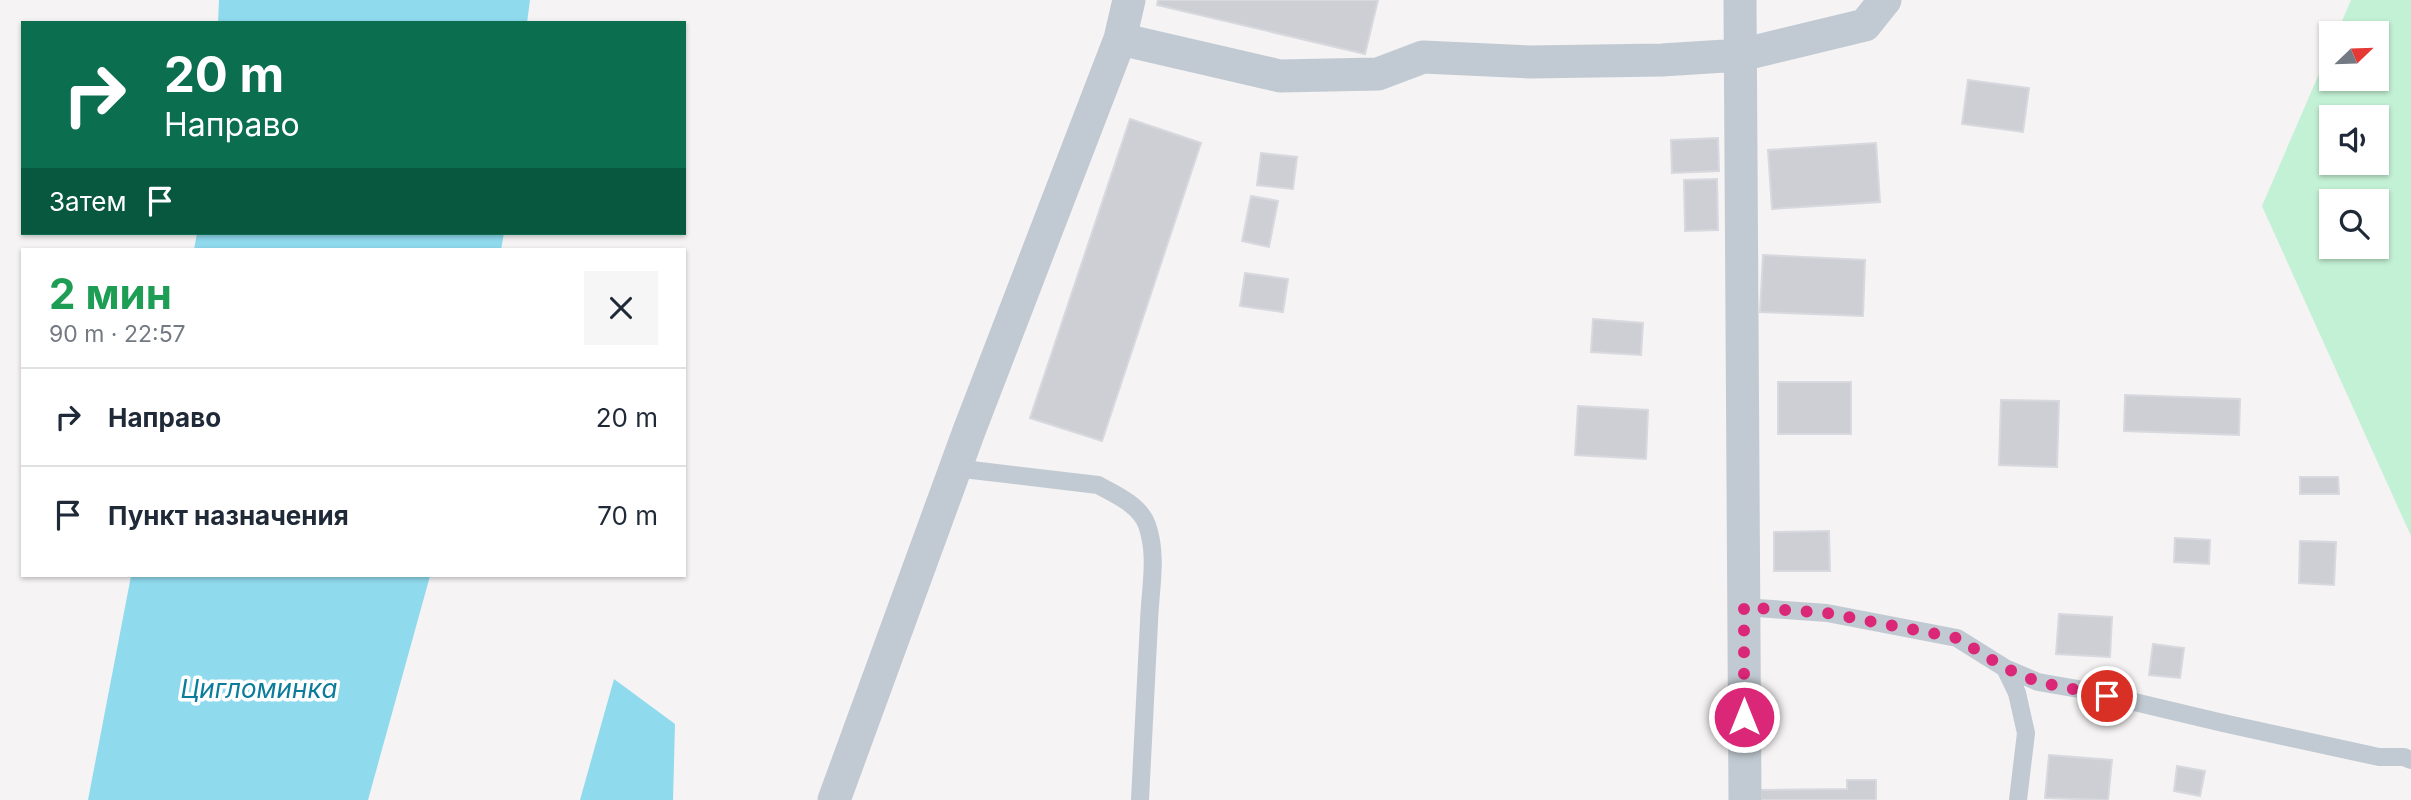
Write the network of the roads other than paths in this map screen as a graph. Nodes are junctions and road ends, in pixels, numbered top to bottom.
1 (1129, 0) edge
2 (1740, 0) edge
3 (1885, 0) edge
4 (1120, 38) junction
5 (1741, 55) junction
6 (955, 468) junction
7 (1744, 607) junction
8 (2005, 668) junction
9 (2411, 760) edge
10 (834, 800) edge
11 (1140, 800) edge
12 (1745, 800) edge
13 (2018, 800) edge

1 - 4 street
2 - 5 street
3 - 5 street
4 - 5 street
4 - 6 street
5 - 7 street
6 - 10 street
6 - 11 lane
7 - 8 lane
7 - 12 street
8 - 9 lane
8 - 13 lane

